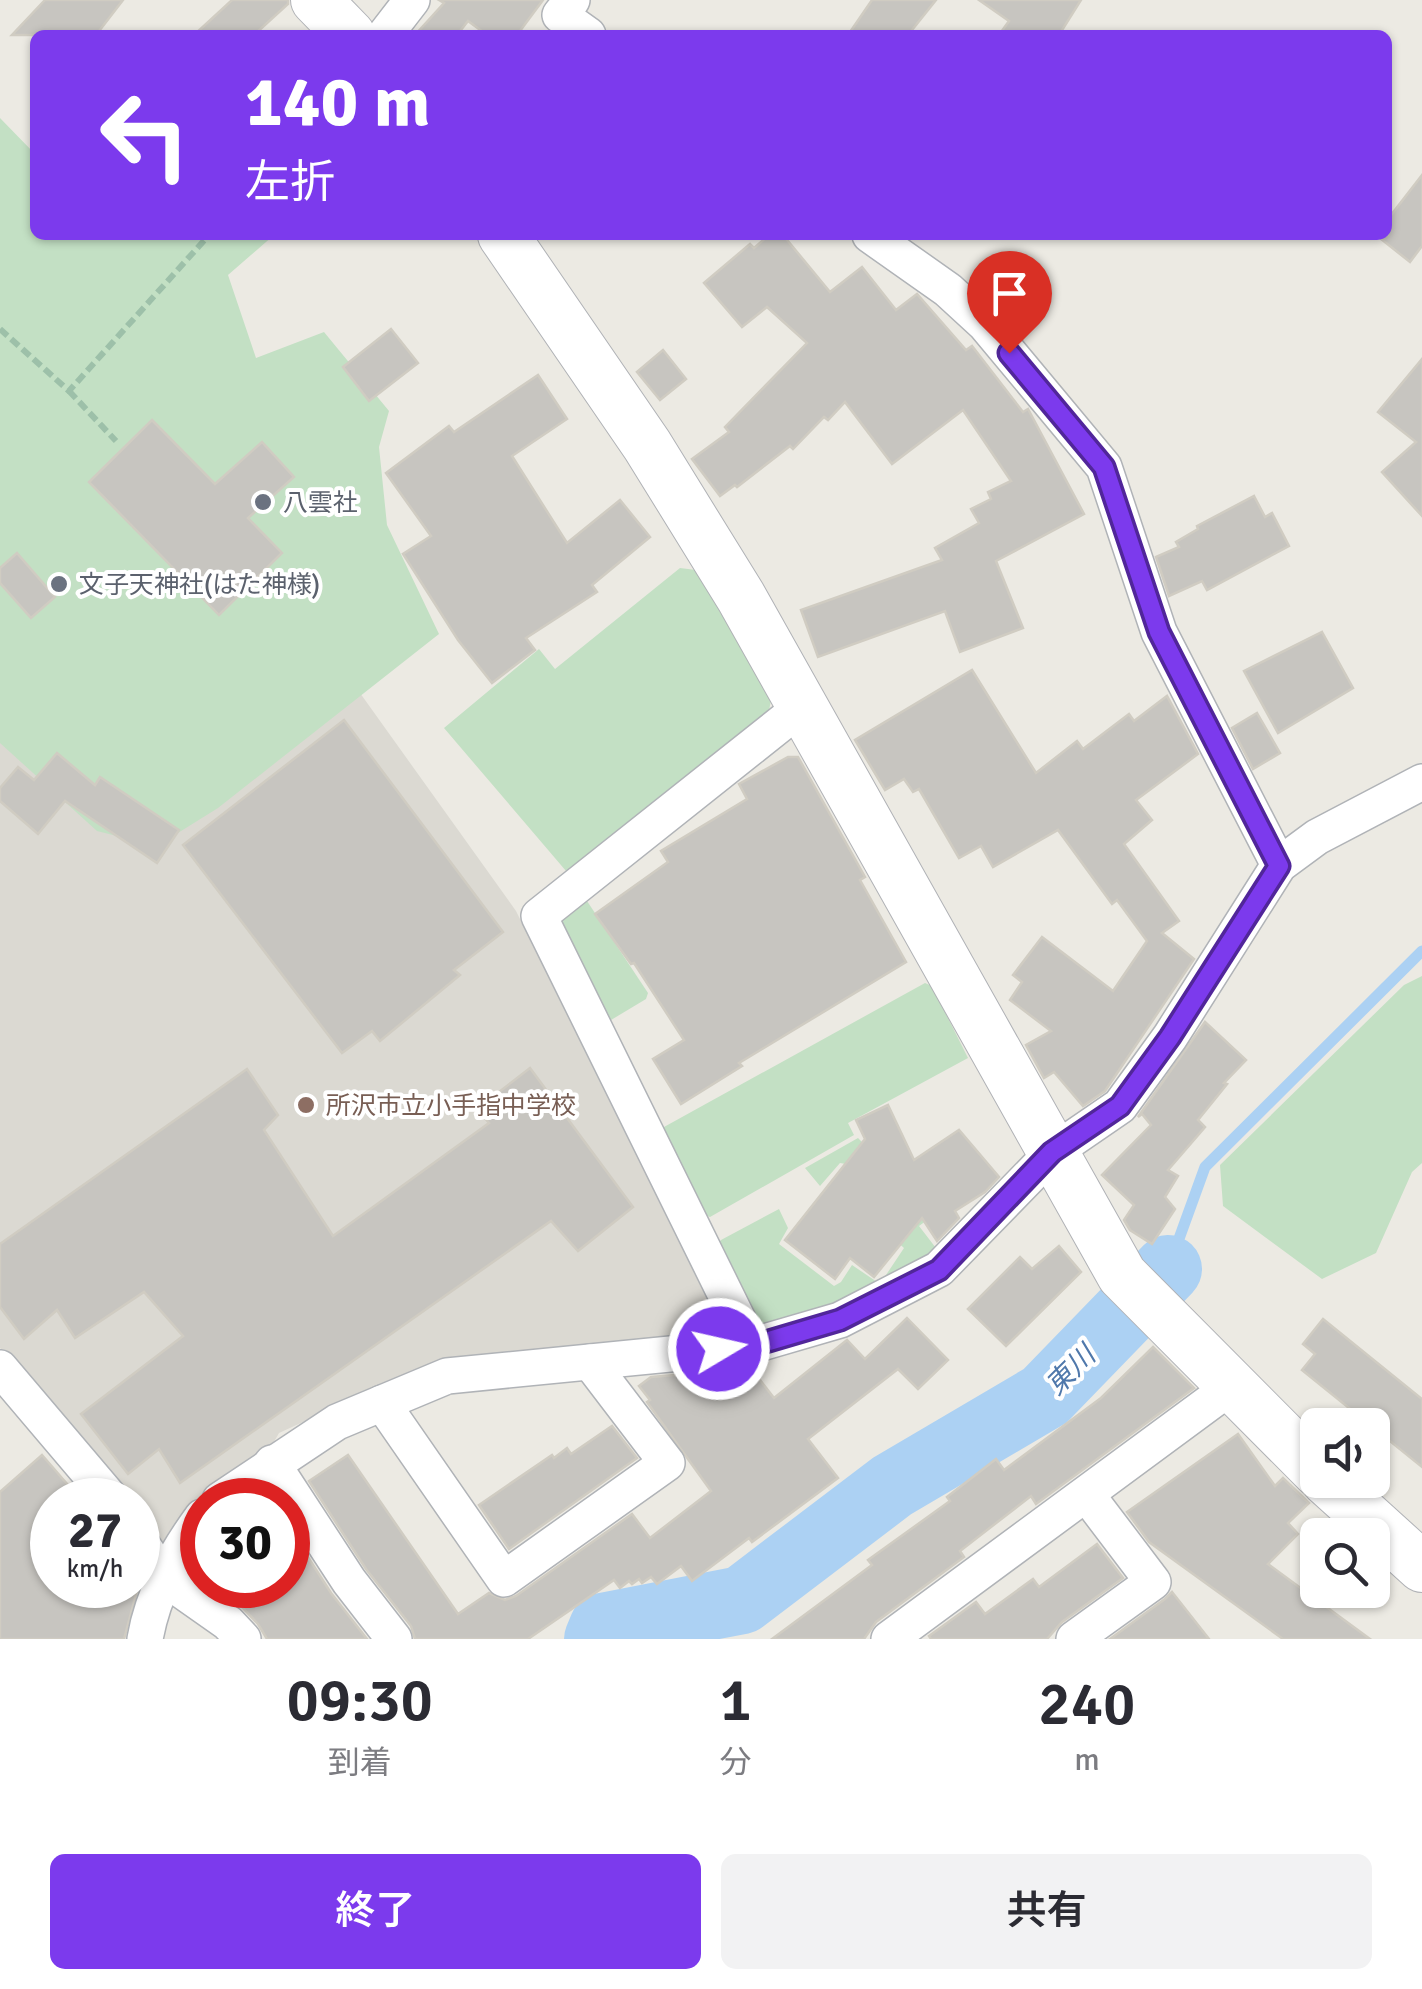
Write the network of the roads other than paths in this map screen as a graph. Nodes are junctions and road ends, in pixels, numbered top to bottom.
1 (316, 0) edge
2 (412, 0) edge
3 (572, 0) edge
4 (345, 30) edge
5 (389, 30) edge
6 (581, 30) edge
7 (506, 240) edge
8 (877, 240) edge
9 (803, 706) junction
10 (1422, 782) edge
11 (1279, 866) junction
12 (1052, 1152) junction
13 (752, 1346) junction
14 (590, 1362) junction
15 (0, 1368) edge
16 (1232, 1386) junction
17 (382, 1403) junction
18 (1300, 1454) edge
19 (272, 1463) junction
20 (93, 1478) edge
21 (251, 1478) edge
22 (1087, 1495) junction
23 (1346, 1498) edge
24 (180, 1547) edge
25 (1422, 1567) edge
26 (160, 1572) edge
27 (164, 1578) junction
28 (145, 1639) edge
29 (243, 1639) edge
30 (394, 1639) edge
31 (889, 1639) edge
32 (1074, 1639) edge

1 - 4 street
2 - 5 street
3 - 6 street
7 - 9 street
8 - 11 street
9 - 12 street
9 - 13 street
10 - 11 street
11 - 12 street
12 - 13 street
12 - 16 street
13 - 14 street
14 - 17 street
14 - 17 street
15 - 20 street
16 - 18 street
16 - 22 street
17 - 19 street
19 - 21 street
19 - 30 street
22 - 31 street
22 - 32 street
23 - 25 street
24 - 27 street
26 - 27 street
27 - 28 street
27 - 29 street

